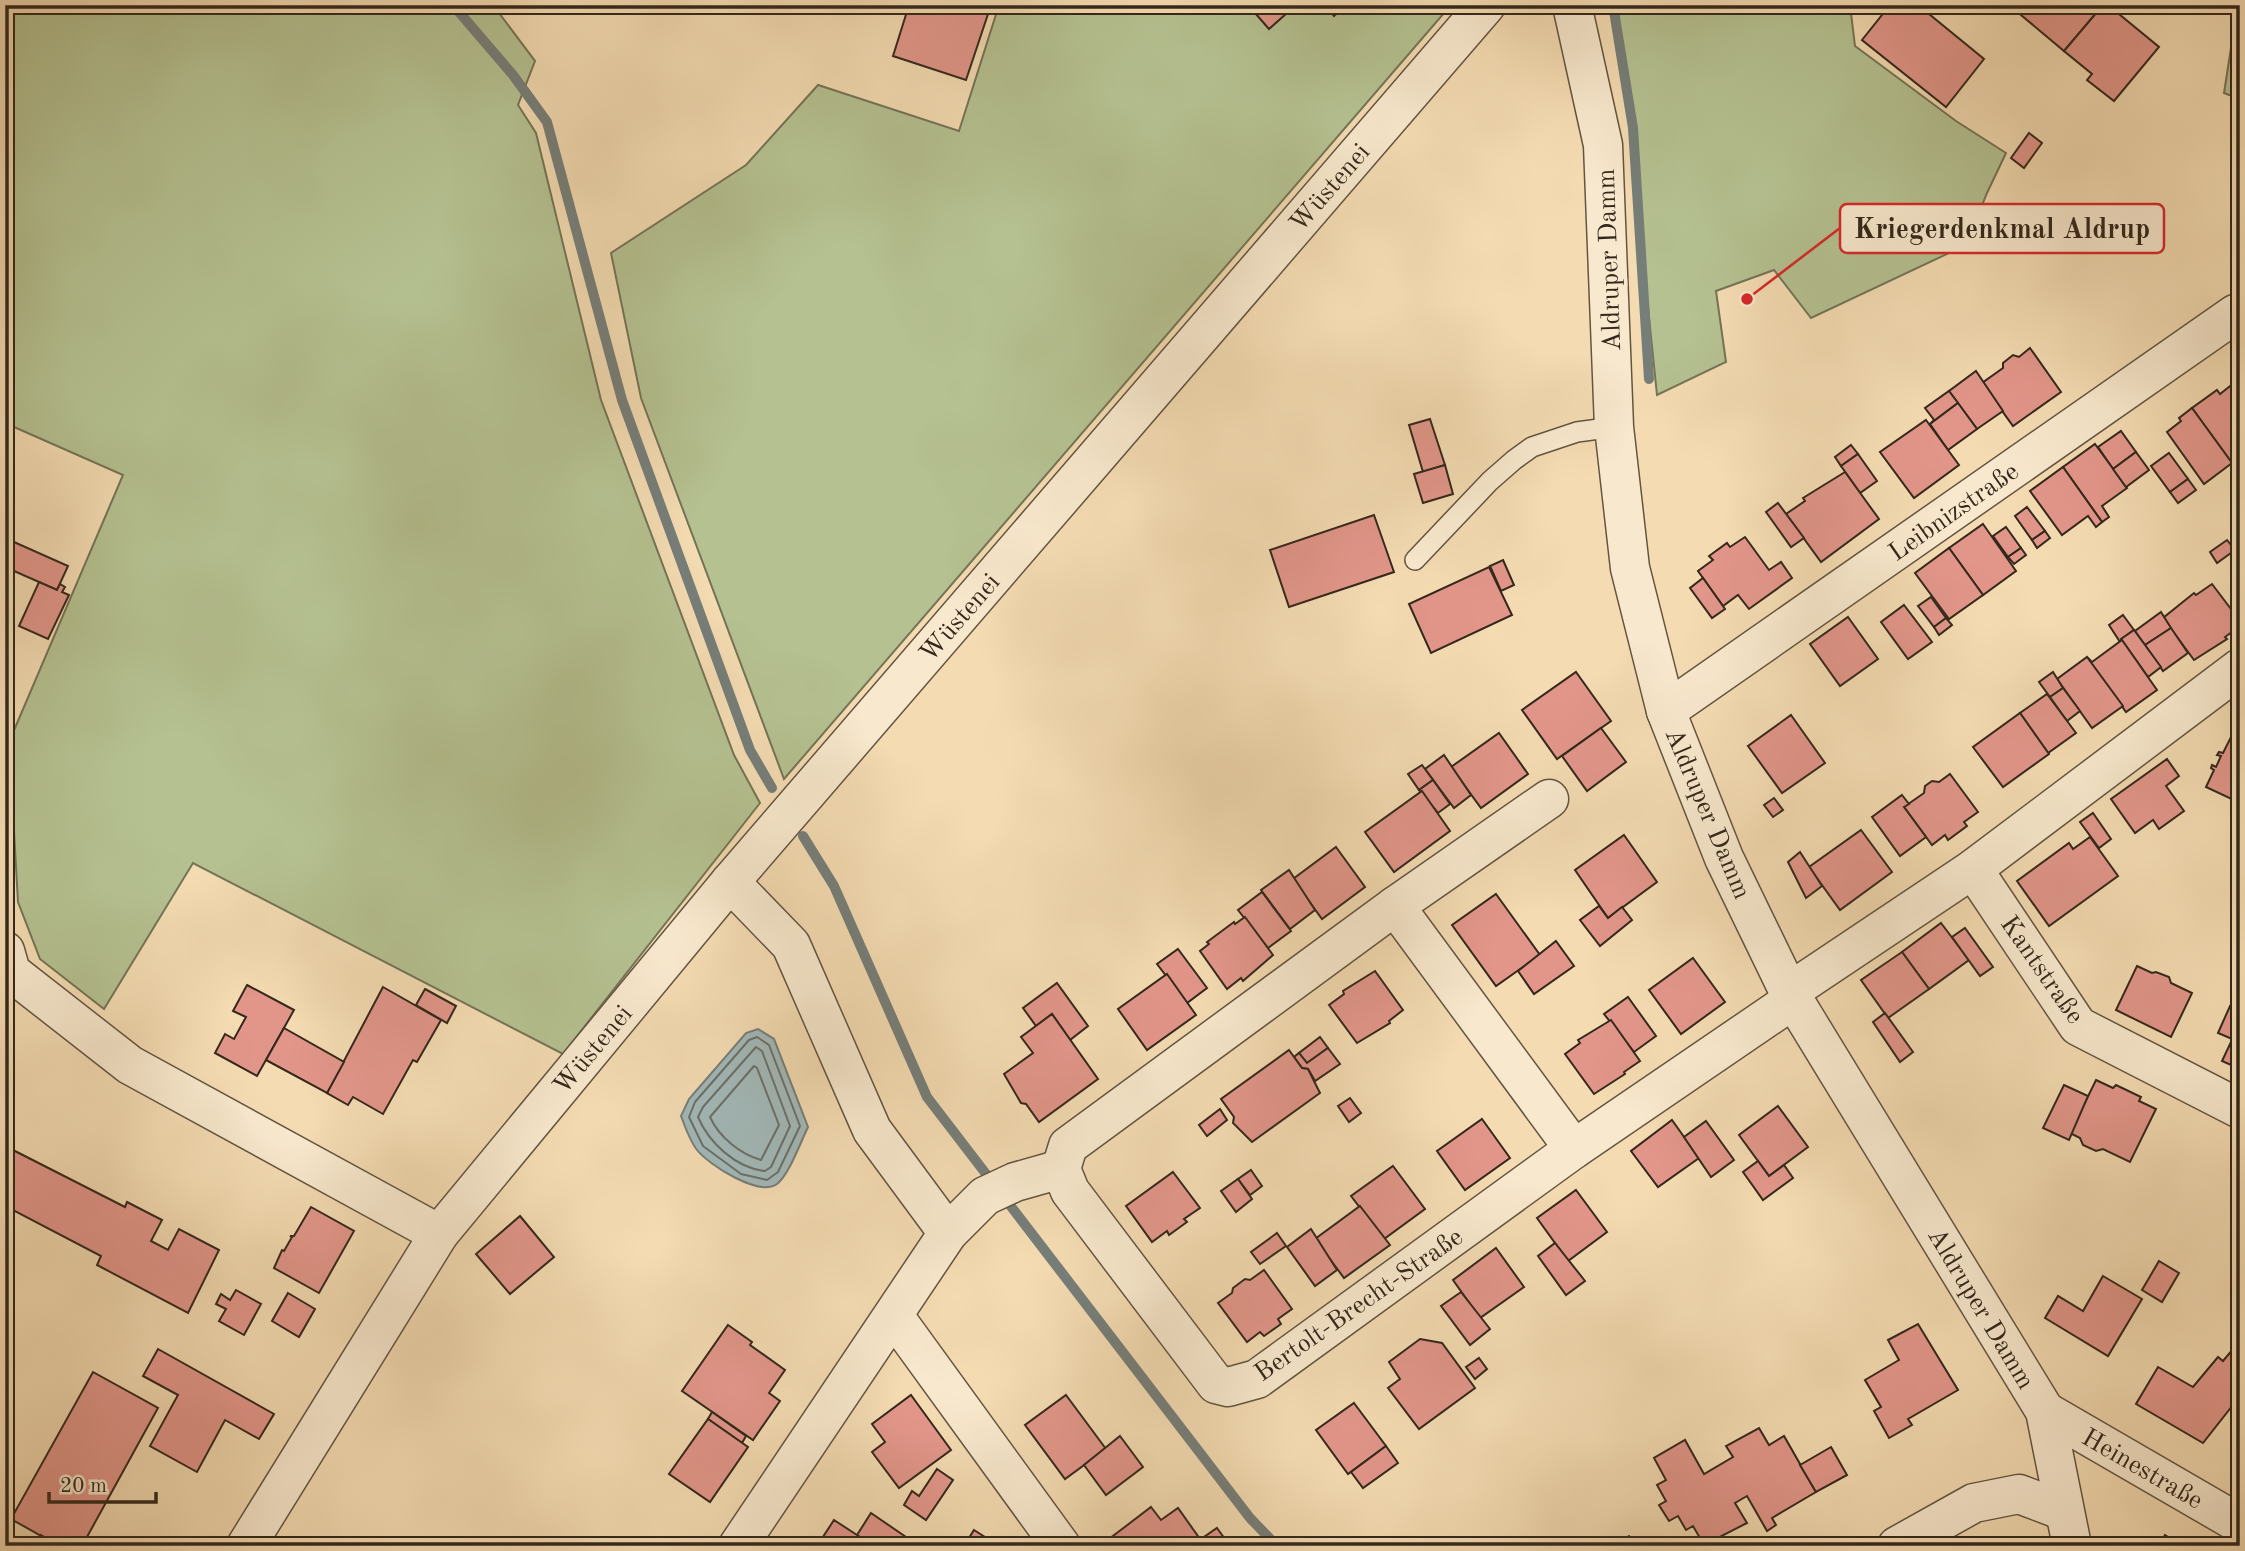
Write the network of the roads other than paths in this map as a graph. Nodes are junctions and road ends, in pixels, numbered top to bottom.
1 (1486, 5) edge
2 (1572, 5) edge
3 (2240, 317) edge
4 (1614, 427) junction
5 (1415, 559) dead end
6 (2240, 668) edge
7 (1666, 711) junction
8 (1549, 799) dead end
9 (1973, 869) junction
10 (730, 882) junction
11 (1395, 906) junction
12 (5, 951) edge
13 (1792, 995) junction
14 (2240, 1110) edge
15 (1574, 1149) junction
16 (1061, 1169) junction
17 (948, 1233) junction
18 (439, 1234) junction
19 (894, 1316) junction
20 (2045, 1411) junction
21 (2240, 1524) edge
22 (2068, 1528) edge
23 (246, 1546) edge
24 (738, 1546) edge
25 (1061, 1546) edge
26 (1897, 1546) edge

1 - 10 street, Wüstenei
2 - 4 street, Aldruper Damm
3 - 7 street, Leibnizstraße
4 - 5 lane
4 - 7 street, Aldruper Damm
6 - 9 street
7 - 13 street, Aldruper Damm
8 - 11 street
9 - 13 street
9 - 14 street, Kantstraße
10 - 17 street
10 - 18 street, Wüstenei
11 - 15 street
11 - 16 street
12 - 18 street
13 - 15 street, Bertolt-Brecht-Straße
13 - 20 street, Aldruper Damm
15 - 16 street, Bertolt-Brecht-Straße
16 - 17 street
17 - 19 street
18 - 23 street, Wüstenei
19 - 24 street
19 - 25 street
20 - 21 street, Heinestraße
20 - 22 street, Aldruper Damm
22 - 26 street

